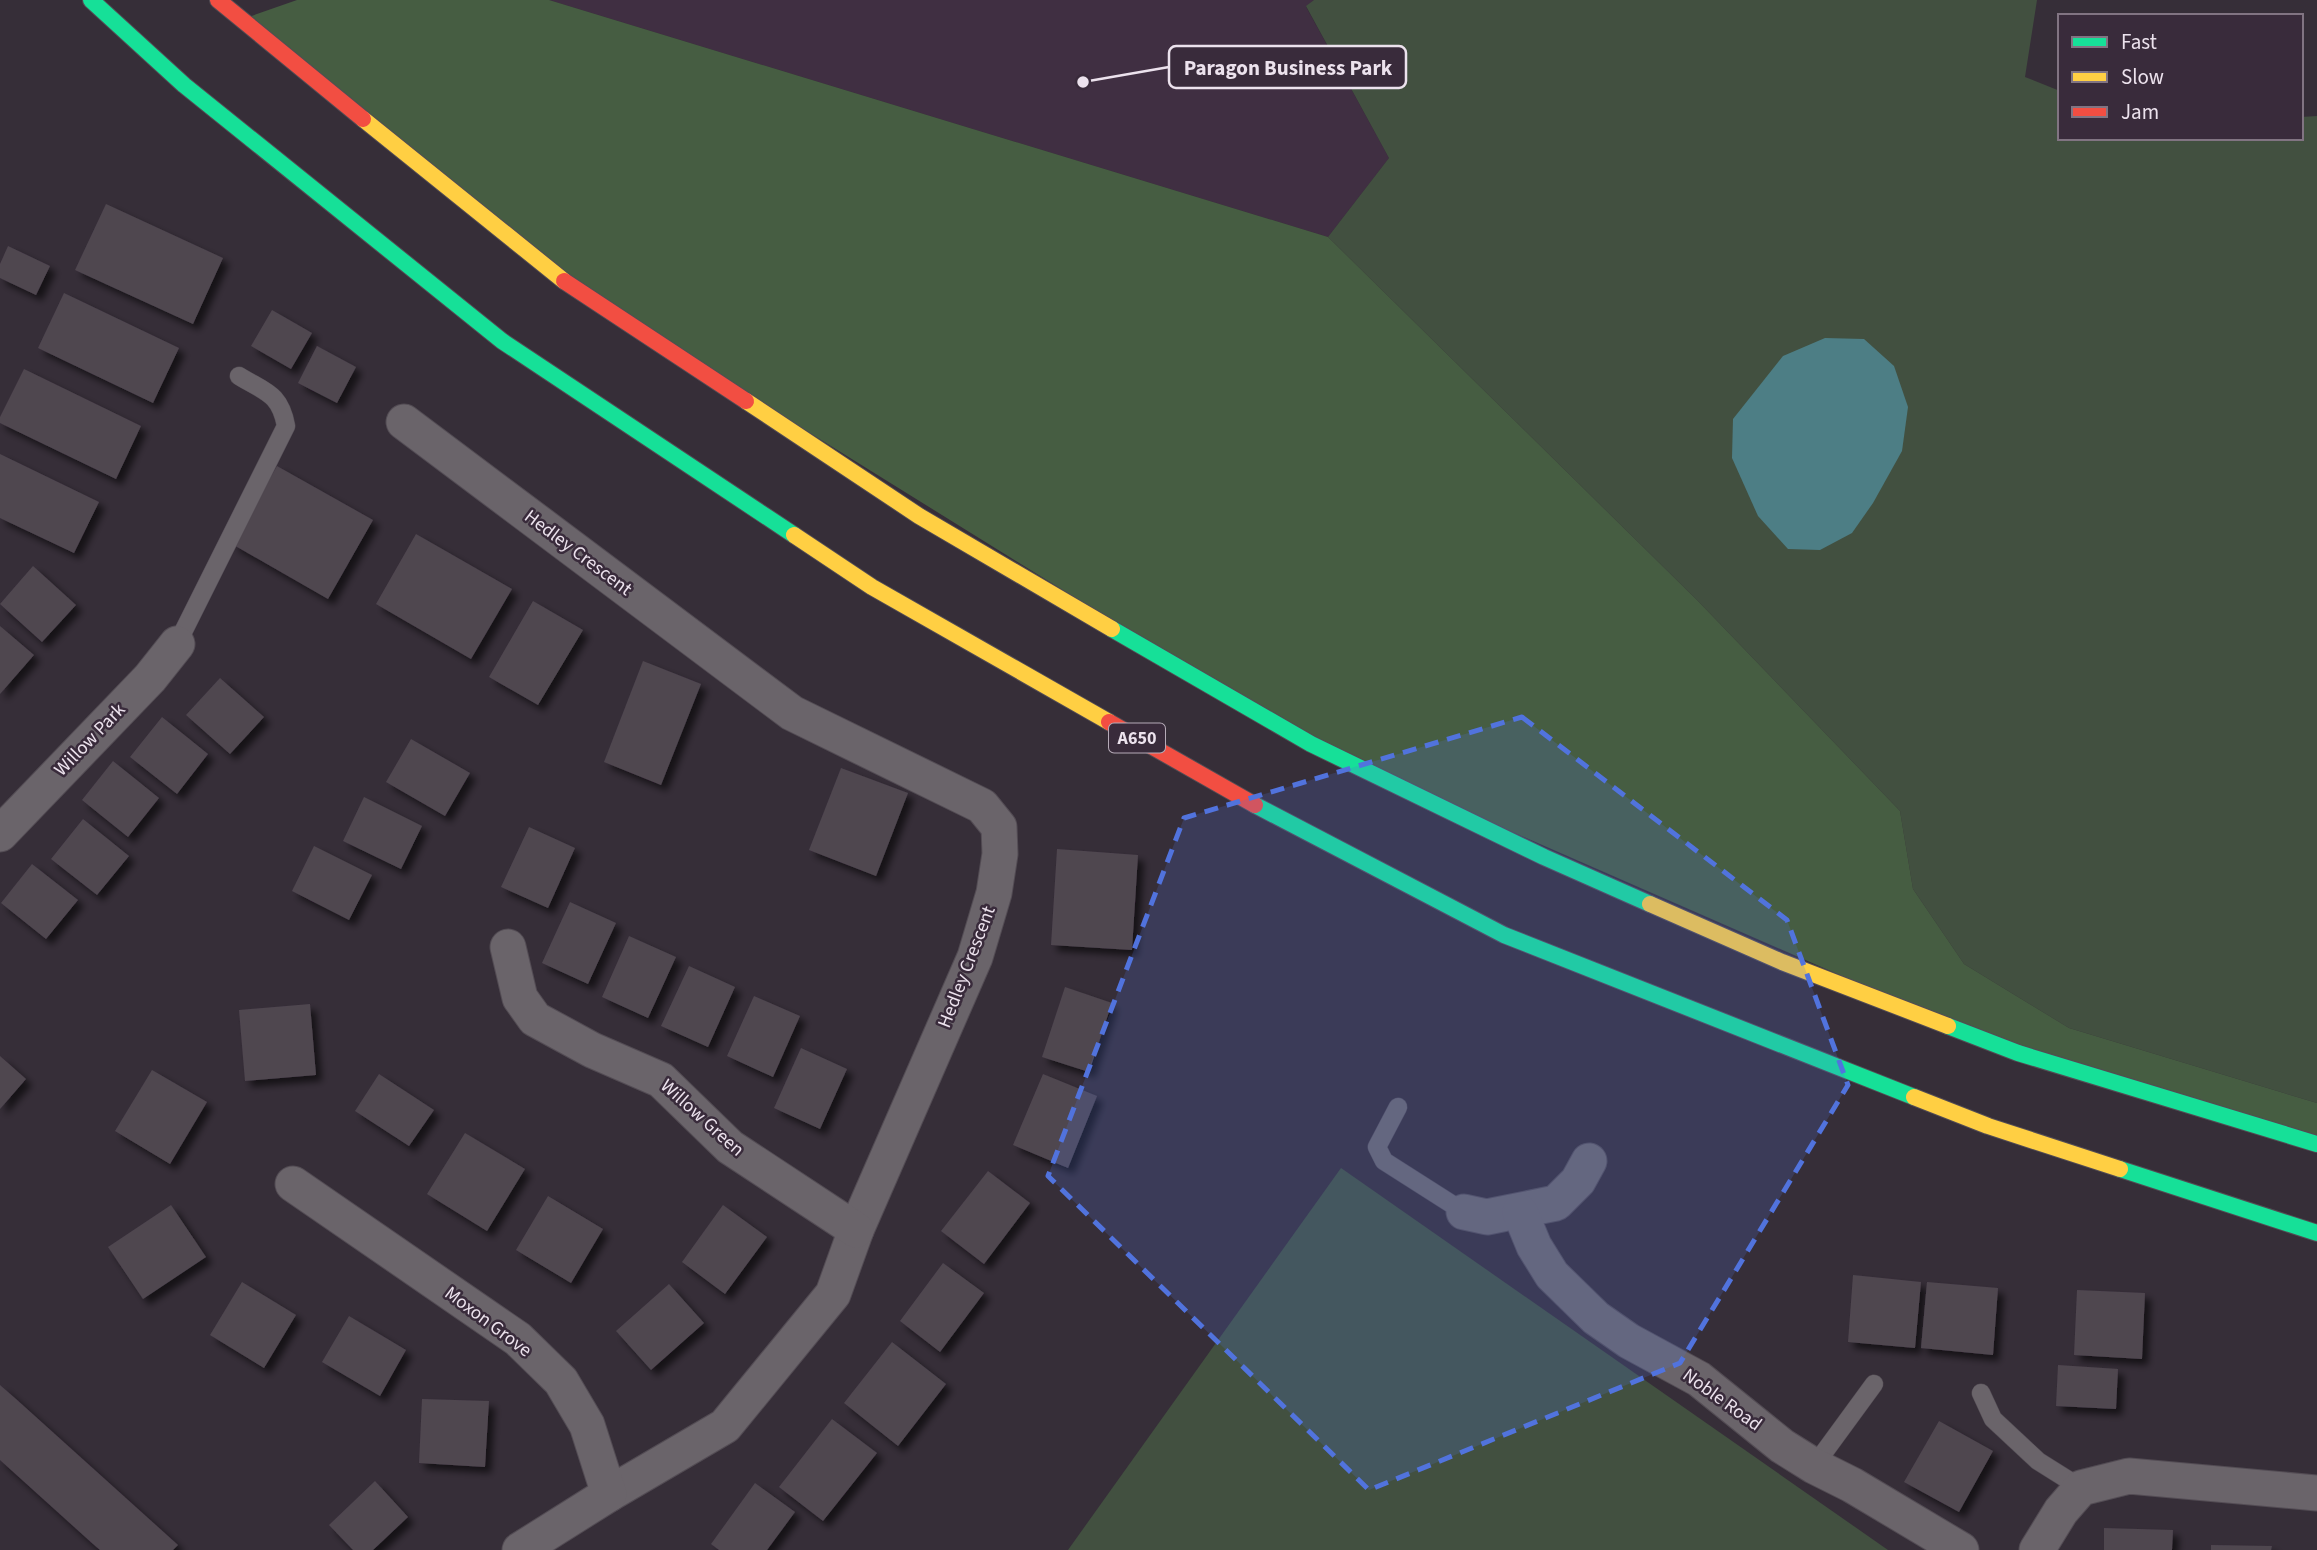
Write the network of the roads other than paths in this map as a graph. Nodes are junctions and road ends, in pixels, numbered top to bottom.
1 (91, 0) edge
2 (218, 0) edge
3 (239, 376) dead end
4 (404, 422) dead end
5 (177, 644) joint
6 (0, 834) edge
7 (508, 947) dead end
8 (1398, 1107) dead end
9 (2317, 1144) edge
10 (1589, 1161) dead end
11 (293, 1184) dead end
12 (1464, 1212) joint
13 (1520, 1212) junction
14 (856, 1230) junction
15 (2317, 1233) edge
16 (1874, 1384) dead end
17 (1981, 1393) dead end
18 (1814, 1466) junction
19 (2081, 1488) junction
20 (2317, 1493) edge
21 (609, 1494) junction
22 (520, 1550) edge
23 (1961, 1550) edge
24 (2037, 1550) edge

1 - 15 highway, A650
2 - 9 highway
3 - 5 lane
4 - 14 street, Hedley Crescent
5 - 6 street, Willow Park
7 - 14 street, Willow Green
8 - 12 lane
10 - 13 street
11 - 21 street, Moxon Grove
12 - 13 street
13 - 18 street, Noble Road
14 - 21 street, Hedley Crescent
16 - 18 lane
17 - 19 lane
18 - 23 street, Noble Road
19 - 20 street
19 - 24 street
21 - 22 street

